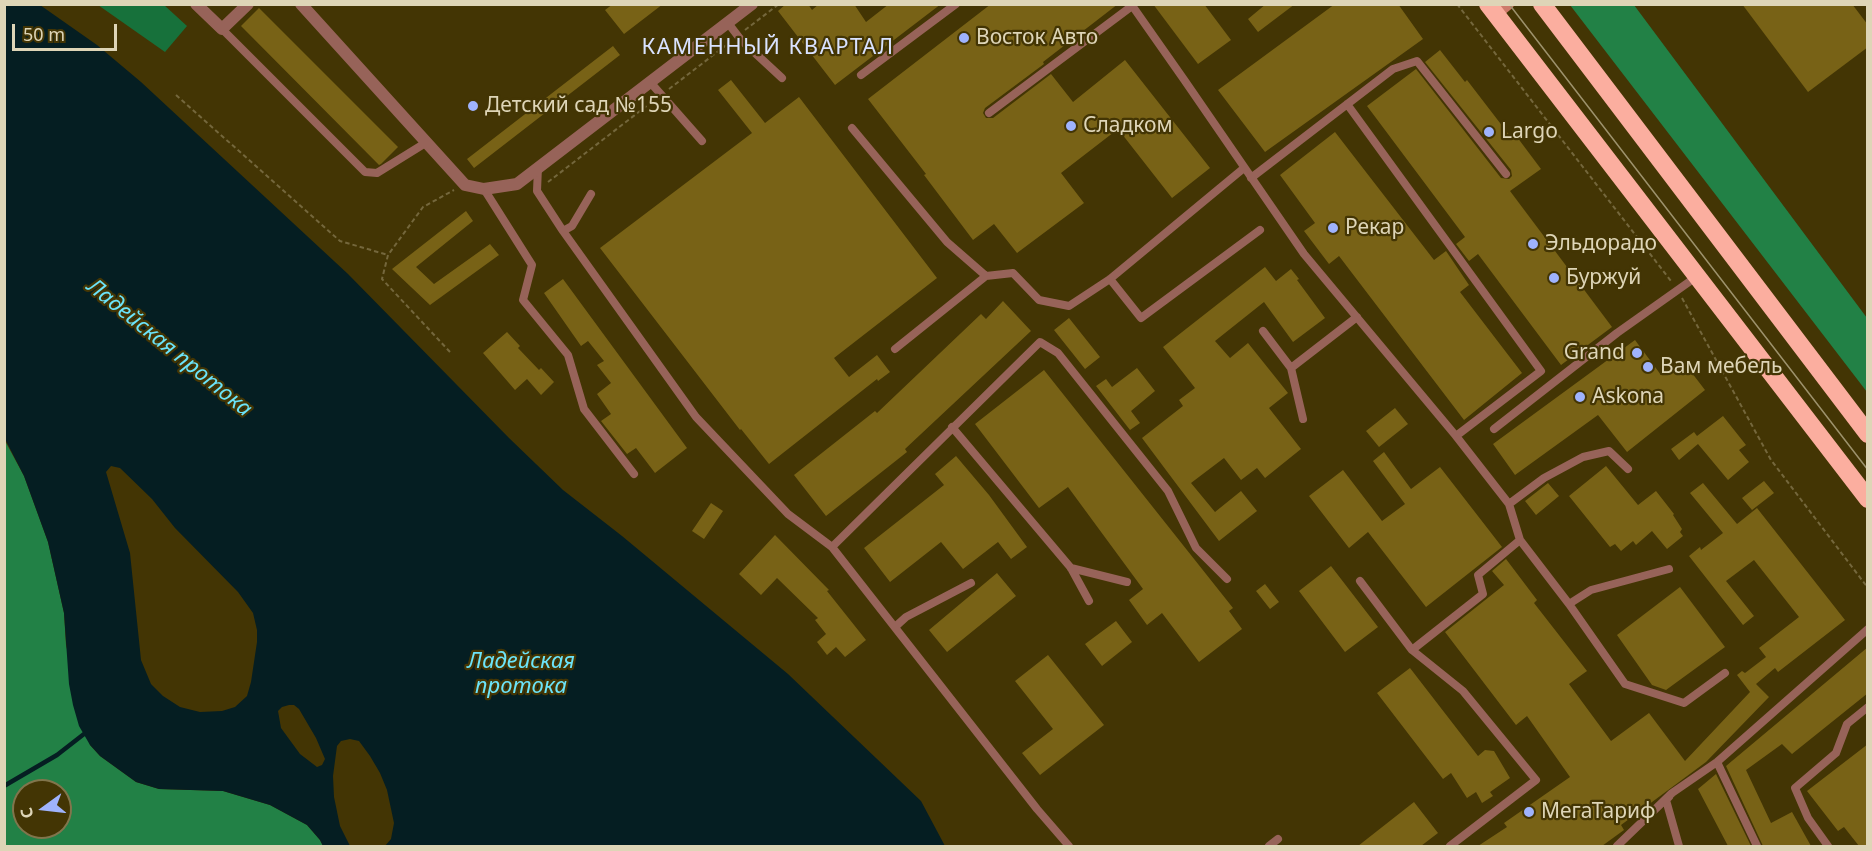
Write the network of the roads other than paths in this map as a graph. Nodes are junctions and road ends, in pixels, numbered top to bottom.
1 (196, 4) edge
2 (248, 4) edge
3 (301, 4) edge
4 (752, 4) edge
5 (956, 4) edge
6 (1542, 4) edge
7 (1132, 5) edge
8 (1498, 8) edge
9 (728, 23) junction
10 (222, 29) junction
11 (861, 75) dead end
12 (782, 78) dead end
13 (650, 82) junction
14 (1347, 104) junction
15 (989, 113) dead end
16 (852, 128) dead end
17 (702, 141) dead end
18 (427, 142) junction
19 (538, 166) junction
20 (1244, 168) junction
21 (1506, 174) dead end
22 (1251, 178) junction
23 (484, 189) junction
24 (591, 194) dead end
25 (1260, 230) dead end
26 (563, 231) junction
27 (986, 276) junction
28 (1697, 276) junction
29 (1110, 279) junction
30 (1357, 317) junction
31 (1263, 331) dead end
32 (895, 349) dead end
33 (1291, 368) junction
34 (1303, 419) dead end
35 (952, 428) junction
36 (1494, 429) dead end
37 (1868, 434) edge
38 (1456, 436) junction
39 (1628, 469) dead end
40 (634, 474) dead end
41 (1868, 499) edge
42 (1509, 504) junction
43 (1520, 540) junction
44 (832, 547) junction
45 (1071, 568) junction
46 (1669, 569) dead end
47 (1227, 579) dead end
48 (1360, 581) dead end
49 (1127, 582) dead end
50 (971, 583) dead end
51 (1089, 601) dead end
52 (1569, 604) junction
53 (895, 627) junction
54 (1868, 629) edge
55 (1412, 650) junction
56 (1725, 674) dead end
57 (1868, 707) edge
58 (1717, 762) junction
59 (1666, 800) junction
60 (1278, 839) dead end
61 (1070, 846) edge
62 (1269, 846) edge
63 (1450, 846) edge
64 (1617, 846) edge
65 (1679, 846) edge
66 (1757, 846) edge
67 (1828, 846) edge

1 - 10 street
2 - 10 street
3 - 18 street
4 - 9 street
5 - 11 lane
6 - 37 highway
7 - 15 lane
7 - 20 lane
8 - 28 highway
9 - 12 lane
9 - 13 street
10 - 18 lane
13 - 17 lane
13 - 19 street
14 - 21 lane
14 - 22 lane
14 - 38 lane
16 - 27 lane
18 - 23 street
19 - 23 street
19 - 26 lane
20 - 22 lane
20 - 29 lane
22 - 30 lane
23 - 40 lane
24 - 26 lane
25 - 29 lane
26 - 44 lane
27 - 29 lane
27 - 32 lane
28 - 36 lane
28 - 41 highway
30 - 33 lane
30 - 38 lane
31 - 33 lane
33 - 34 lane
35 - 44 lane
35 - 45 lane
35 - 47 lane
38 - 42 lane
39 - 42 lane
42 - 43 lane
43 - 52 lane
43 - 55 lane
44 - 53 lane
45 - 49 lane
45 - 51 lane
46 - 52 lane
48 - 55 lane
50 - 53 lane
52 - 56 lane
53 - 61 lane
54 - 58 lane
55 - 63 lane
57 - 67 lane
58 - 59 lane
58 - 66 lane
59 - 64 lane
59 - 65 lane
60 - 62 lane

